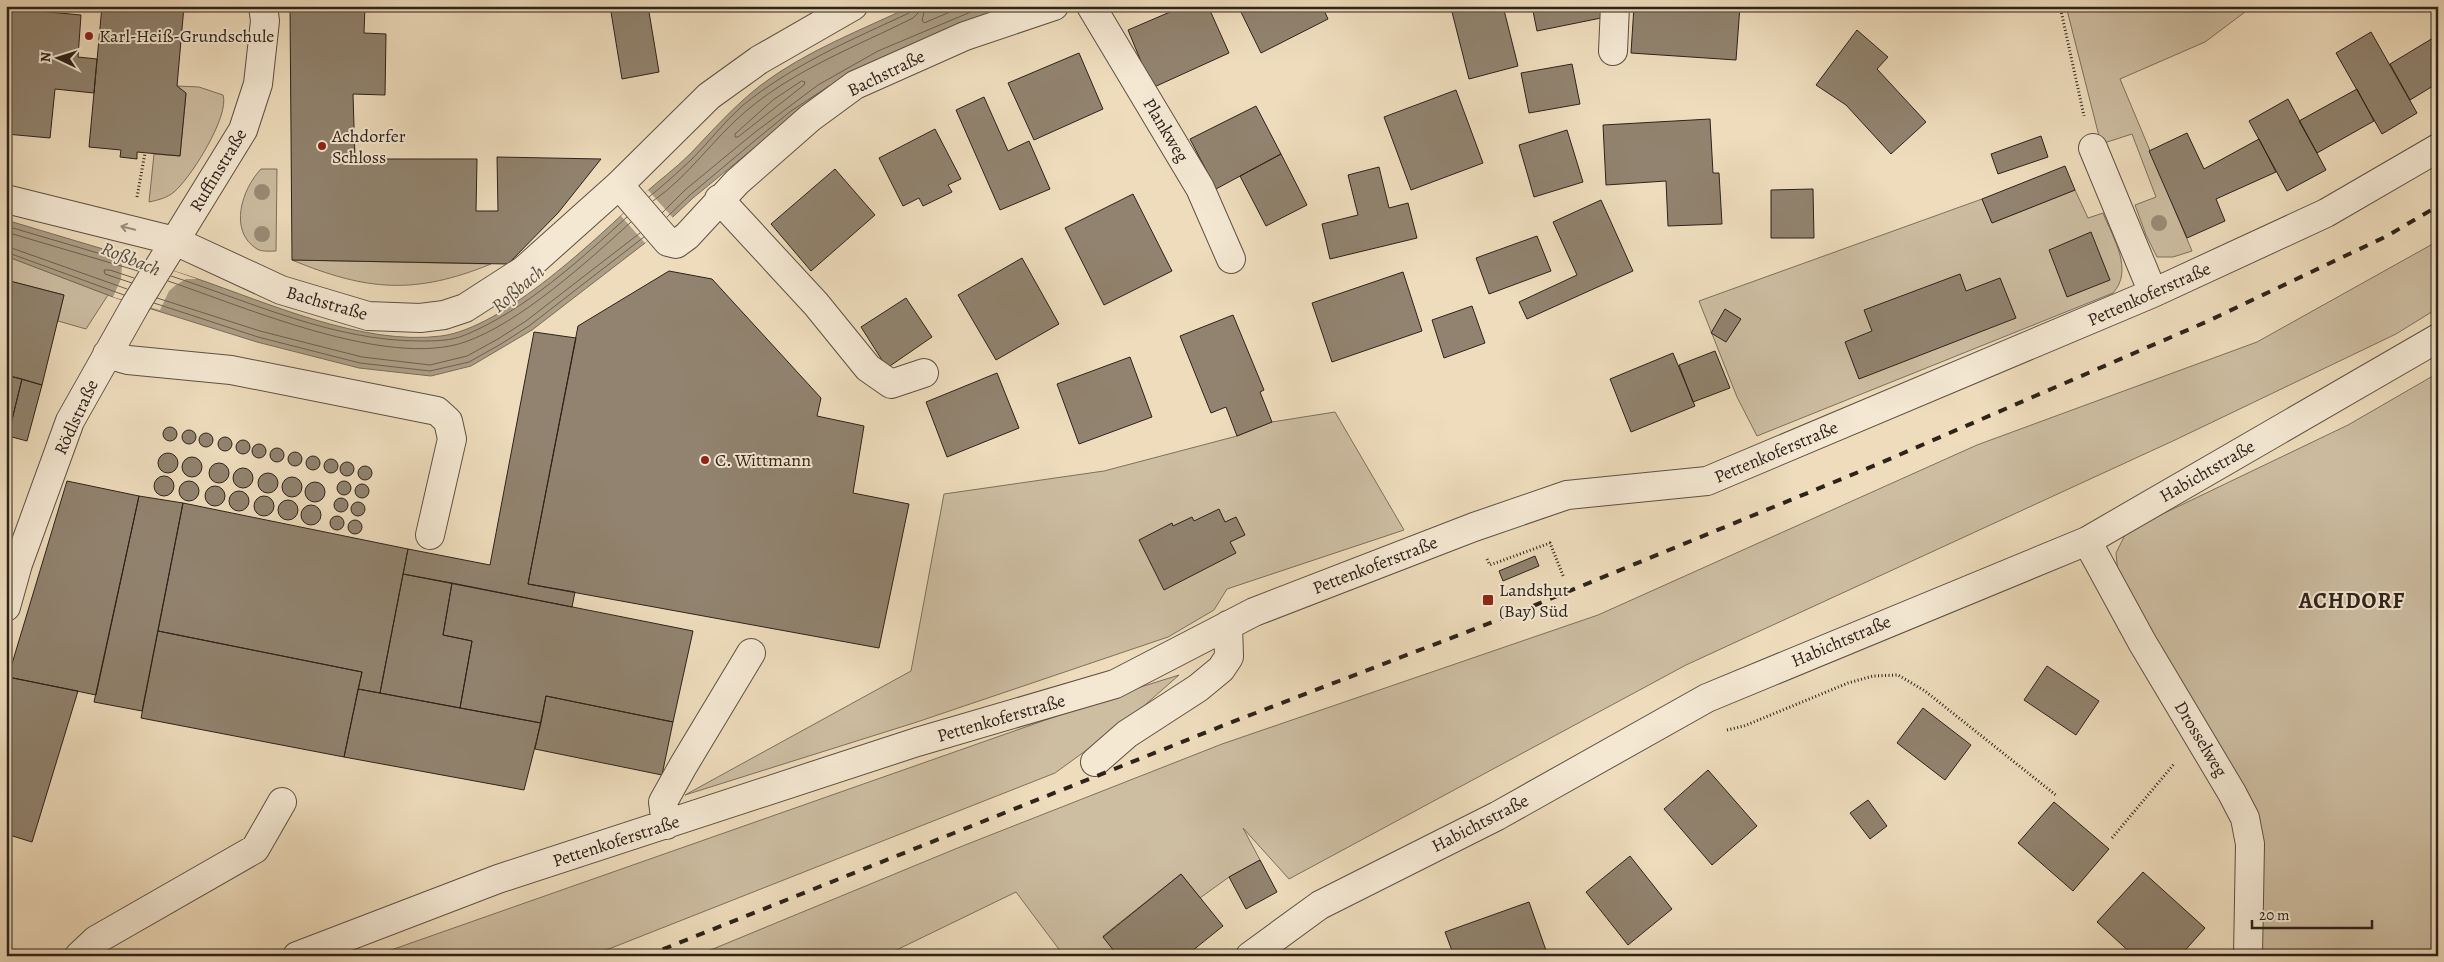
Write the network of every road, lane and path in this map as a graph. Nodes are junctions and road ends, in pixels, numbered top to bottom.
1 (263, 6) edge
2 (852, 6) edge
3 (1054, 6) edge
4 (1091, 6) edge
5 (1615, 6) edge
6 (2060, 6) edge
7 (1613, 51) dead end
8 (2079, 95) dead end
9 (2093, 148) dead end
10 (2438, 148) edge
11 (145, 153) dead end
12 (626, 194) junction
13 (6, 199) edge
14 (720, 199) junction
15 (131, 229) junction
16 (175, 241) junction
17 (1231, 259) dead end
18 (2153, 293) junction
19 (2438, 338) edge
20 (107, 354) junction
21 (924, 373) dead end
22 (430, 535) dead end
23 (2086, 541) junction
24 (1490, 565) dead end
25 (1564, 578) dead end
26 (6, 607) edge
27 (1228, 625) junction
28 (751, 653) dead end
29 (1722, 731) dead end
30 (2198, 735) junction
31 (1095, 762) dead end
32 (2057, 796) dead end
33 (282, 802) dead end
34 (666, 825) junction
35 (2112, 838) dead end
36 (79, 956) edge
37 (297, 956) edge
38 (1250, 956) edge
39 (2248, 956) edge

1 - 16 street, Ruffinstraße
2 - 12 street, Bachstraße
3 - 14 street, Bachstraße
4 - 17 street, Plankweg
5 - 7 street
6 - 8 path
9 - 18 street
10 - 18 street, Pettenkoferstraße
11 - 15 path
12 - 14 street, Bachstraße
12 - 16 street, Bachstraße
15 -> 13 street, Bachstraße
14 - 21 street
15 - 16 street, Bachstraße
16 - 20 street, Rödlstraße
18 - 27 street, Pettenkoferstraße
19 - 23 street, Habichtstraße
20 - 22 street
20 - 26 street, Rödlstraße
23 - 30 street, Drosselweg
23 - 38 street, Habichtstraße
24 - 25 path
27 - 31 street
27 - 34 street, Pettenkoferstraße
28 - 34 street
29 - 32 path
30 - 35 path
30 - 39 street, Drosselweg
33 - 36 street
34 - 37 street, Pettenkoferstraße

